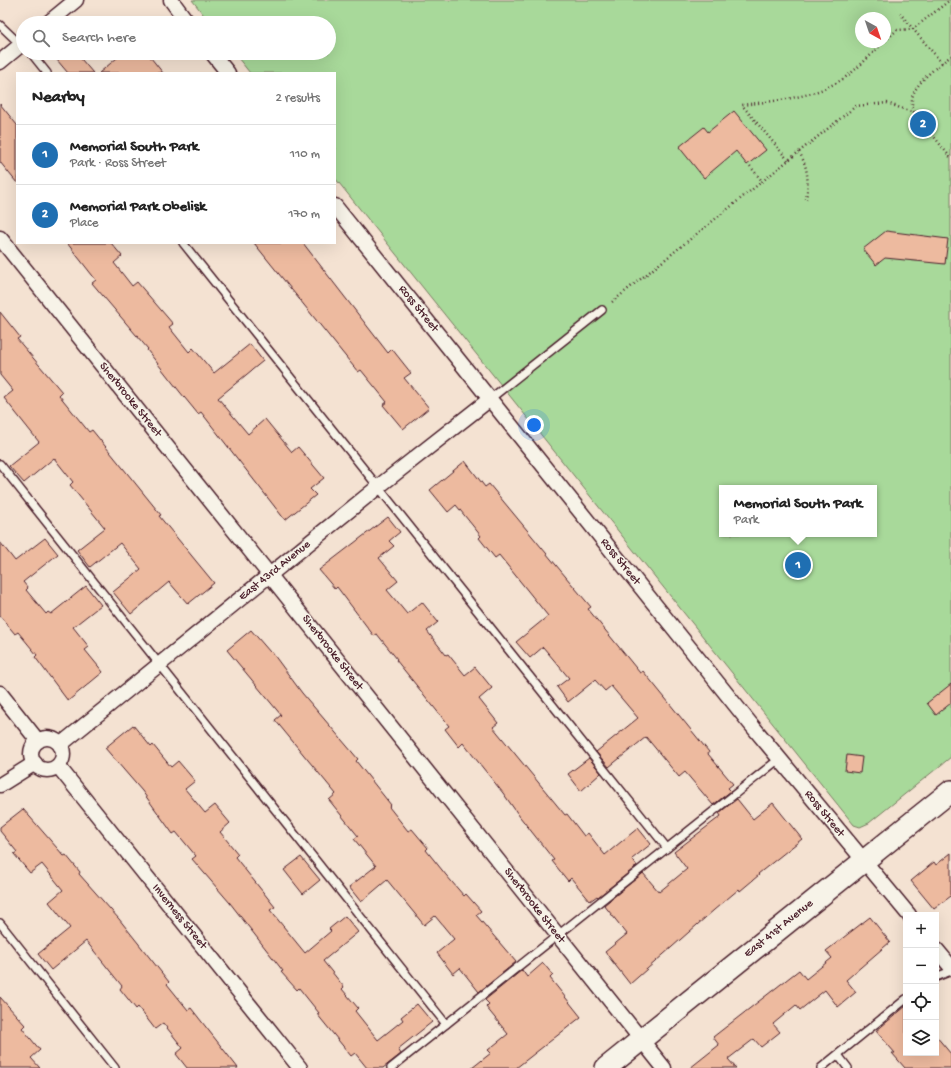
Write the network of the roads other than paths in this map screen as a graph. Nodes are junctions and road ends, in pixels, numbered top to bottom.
1 (76, 0) edge
2 (170, 0) edge
3 (57, 16) edge
4 (183, 16) edge
5 (0, 25) edge
6 (16, 40) edge
7 (16, 52) edge
8 (36, 60) edge
9 (218, 60) edge
10 (0, 62) edge
11 (46, 72) edge
12 (227, 72) edge
13 (336, 207) edge
14 (0, 238) edge
15 (184, 244) edge
16 (602, 310) road end
17 (490, 399) junction
18 (0, 464) edge
19 (378, 487) junction
20 (270, 575) junction
21 (160, 663) junction
22 (0, 694) edge
23 (38, 741) junction
24 (60, 745) junction
25 (779, 759) junction
26 (35, 763) junction
27 (58, 766) junction
28 (0, 785) edge
29 (951, 791) edge
30 (667, 848) junction
31 (863, 861) junction
32 (906, 912) edge
33 (0, 923) edge
34 (558, 936) junction
35 (939, 953) edge
36 (951, 967) edge
37 (951, 971) edge
38 (939, 976) edge
39 (903, 1001) edge
40 (446, 1024) junction
41 (641, 1040) junction
42 (838, 1055) junction
43 (115, 1068) edge
44 (300, 1068) edge
45 (391, 1068) edge
46 (606, 1068) edge
47 (664, 1068) edge
48 (821, 1068) edge
49 (848, 1068) edge

1 - 3 street
2 - 4 street
5 - 6 lane
7 - 10 street
8 - 11 lane
9 - 12 street
13 - 17 street, Ross Street
14 - 20 street, Sherbrooke Street
15 - 19 lane
16 - 17 lane
17 - 19 street, East 43rd Avenue
17 - 25 street, Ross Street
18 - 21 lane
19 - 20 street, East 43rd Avenue
19 - 30 lane
20 - 21 street, East 43rd Avenue
20 - 34 street, Sherbrooke Street
21 - 24 street, East 43rd Avenue
21 - 40 lane
22 - 23 street
23 - 24 street
23 - 26 street
24 - 27 street
25 - 30 lane
25 - 31 street, Ross Street
26 - 27 street
26 - 28 street
27 - 44 street, Inverness Street
29 - 31 main road, East 41st Avenue
30 - 34 lane
31 - 32 street, Ross Street
31 - 41 main road, East 41st Avenue
33 - 43 lane
34 - 40 lane
34 - 41 street, Sherbrooke Street
35 - 36 street
37 - 38 lane
39 - 42 lane
40 - 45 lane
41 - 46 main road, East 41st Avenue
41 - 47 street, Sherbrooke Street
42 - 48 lane
42 - 49 lane

